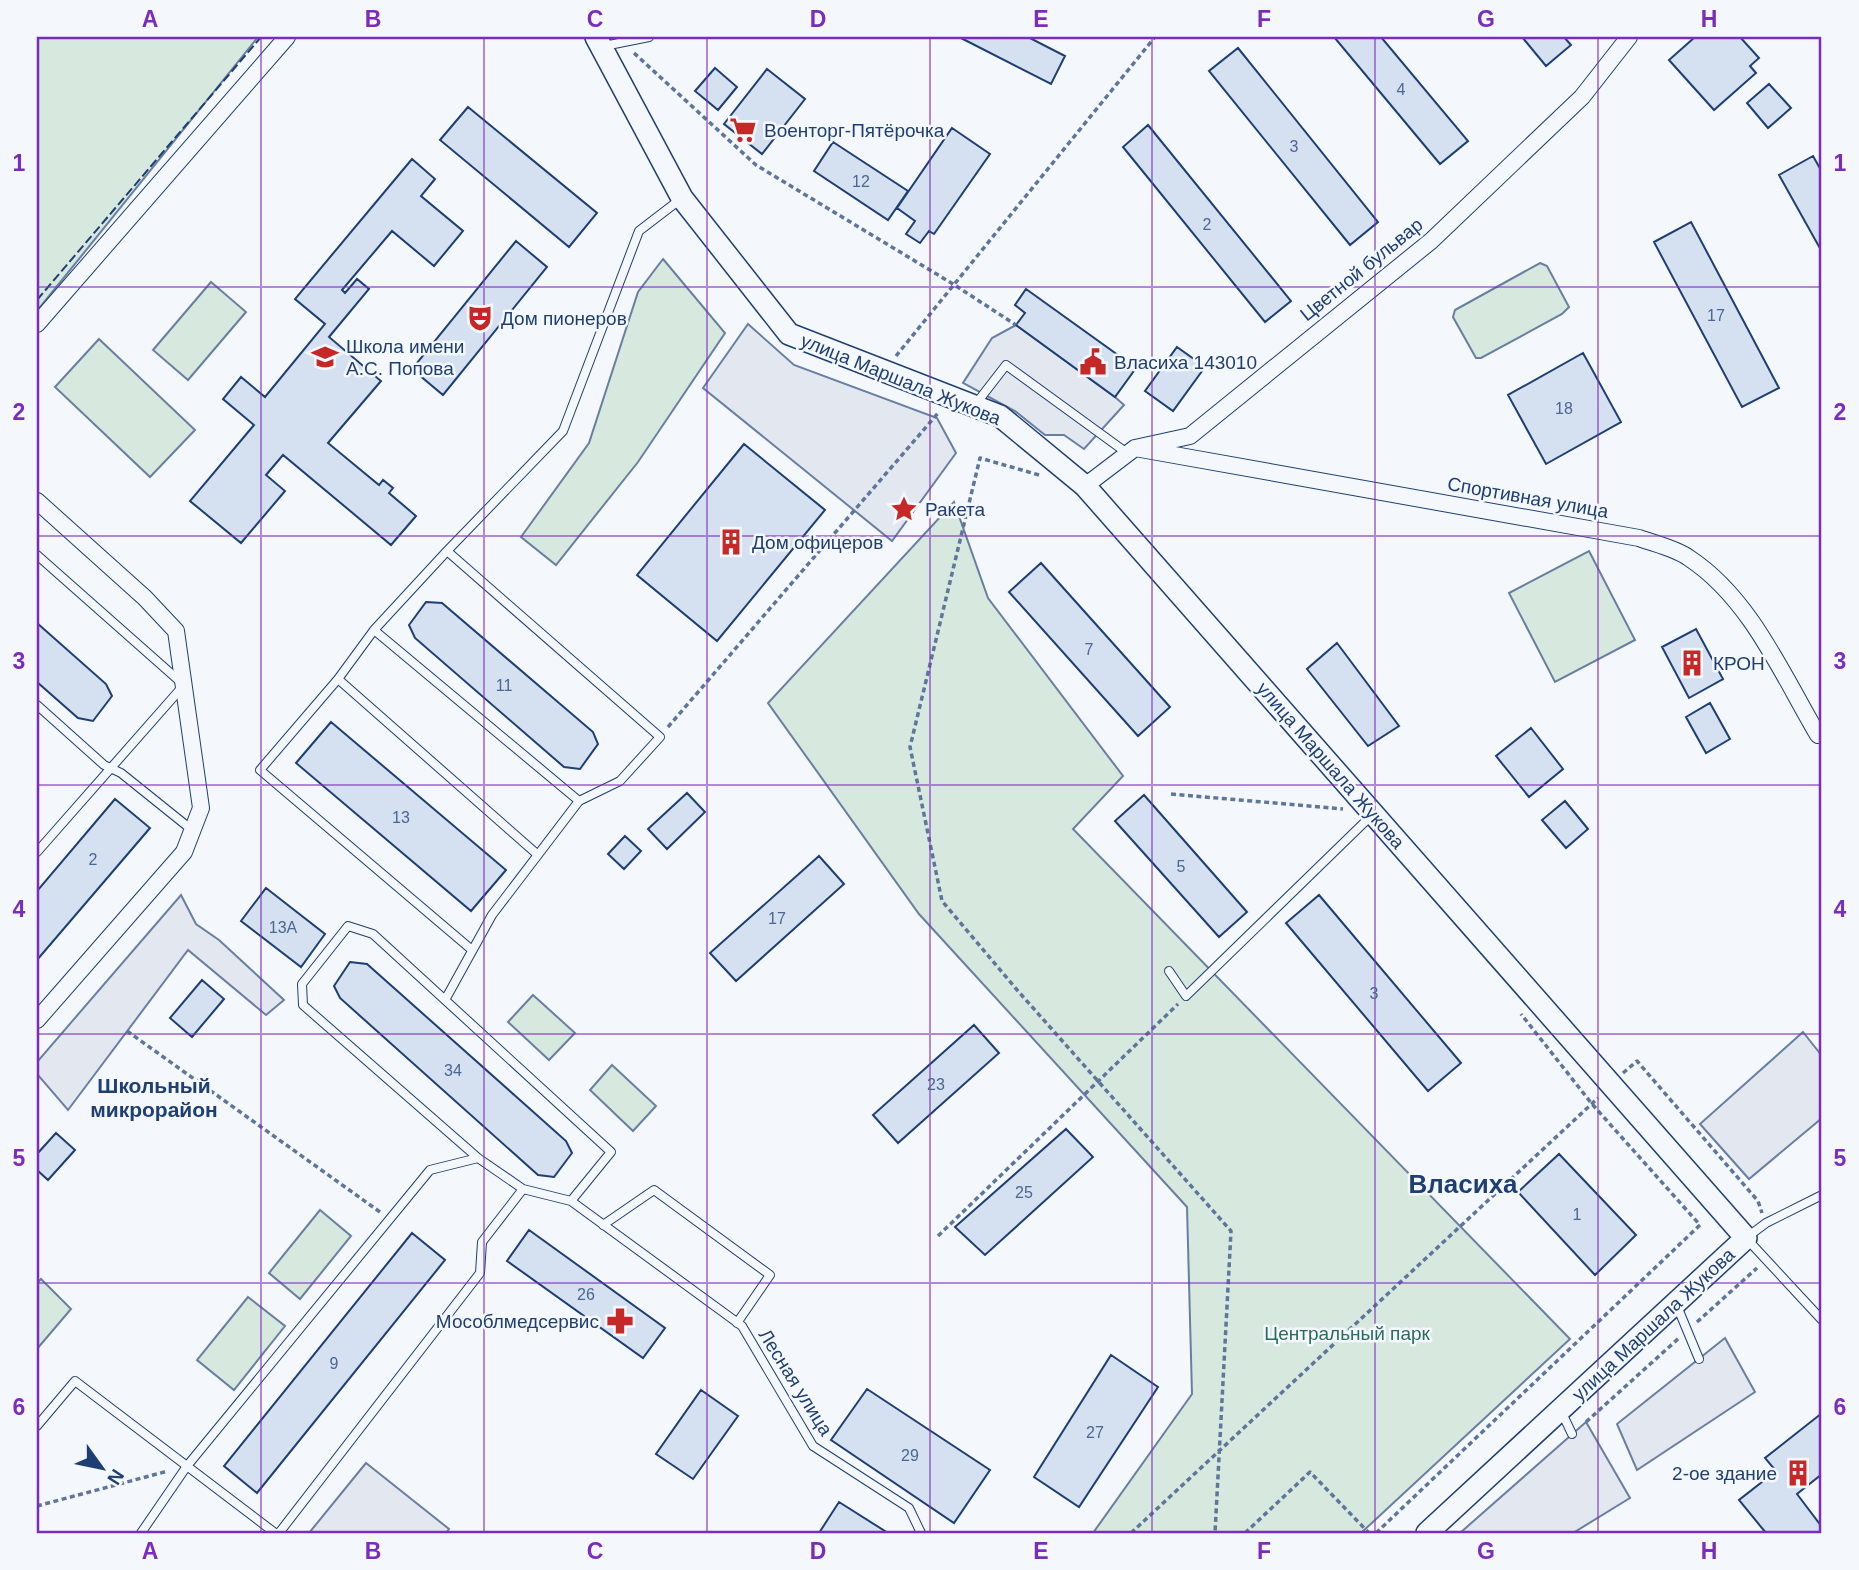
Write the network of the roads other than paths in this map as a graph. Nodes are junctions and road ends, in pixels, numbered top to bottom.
1 (287, 37) edge
2 (649, 37) edge
3 (1622, 39) edge
4 (606, 42) edge
5 (682, 198) junction
6 (37, 324) edge
7 (974, 406) junction
8 (1131, 450) junction
9 (1085, 486) junction
10 (37, 501) edge
11 (447, 551) junction
12 (37, 555) edge
13 (374, 630) junction
14 (338, 679) junction
15 (184, 685) junction
16 (37, 705) edge
17 (1822, 733) edge
18 (111, 768) junction
19 (579, 801) junction
20 (1370, 816) junction
21 (193, 830) junction
22 (37, 852) edge
23 (538, 855) junction
24 (472, 950) junction
25 (1169, 971) dead end
26 (445, 1000) junction
27 (37, 1020) edge
28 (478, 1157) junction
29 (523, 1189) junction
30 (1822, 1195) edge
31 (570, 1201) junction
32 (603, 1225) junction
33 (1746, 1238) junction
34 (1676, 1303) junction
35 (1822, 1320) edge
36 (737, 1322) junction
37 (1699, 1359) dead end
38 (1560, 1410) junction
39 (37, 1426) edge
40 (1572, 1434) dead end
41 (187, 1466) junction
42 (141, 1533) edge
43 (277, 1533) edge
44 (921, 1533) edge
45 (1427, 1533) edge

1 - 6 street
2 - 4 lane
3 - 8 street, Цветной бульвар
4 - 5 street, улица Маршала Жукова
5 - 7 street, улица Маршала Жукова
5 - 11 lane
7 - 8 lane
7 - 9 street, улица Маршала Жукова
8 - 9 street, Цветной бульвар
8 - 17 street, Спортивная улица
9 - 20 street, улица Маршала Жукова
10 - 15 street
11 - 13 lane
11 - 19 lane
12 - 15 lane
13 - 14 lane
13 - 19 lane
14 - 23 lane
14 - 24 lane
15 - 18 lane
15 - 21 street
16 - 18 lane
18 - 21 lane
18 - 22 lane
19 - 23 lane
20 - 25 lane
20 - 33 street, улица Маршала Жукова
21 - 27 street
23 - 24 lane
24 - 26 lane
26 - 28 lane
26 - 31 lane
28 - 29 lane
28 - 41 lane
29 - 31 lane
29 - 43 lane
30 - 33 lane
31 - 32 lane, Лесная улица
32 - 36 lane, Лесная улица
32 - 36 lane
33 - 34 street, улица Маршала Жукова
33 - 35 lane
34 - 37 lane
34 - 38 street, улица Маршала Жукова
36 - 44 lane, Лесная улица
38 - 40 lane
38 - 45 street, улица Маршала Жукова
39 - 41 lane
41 - 42 lane
41 - 43 lane

